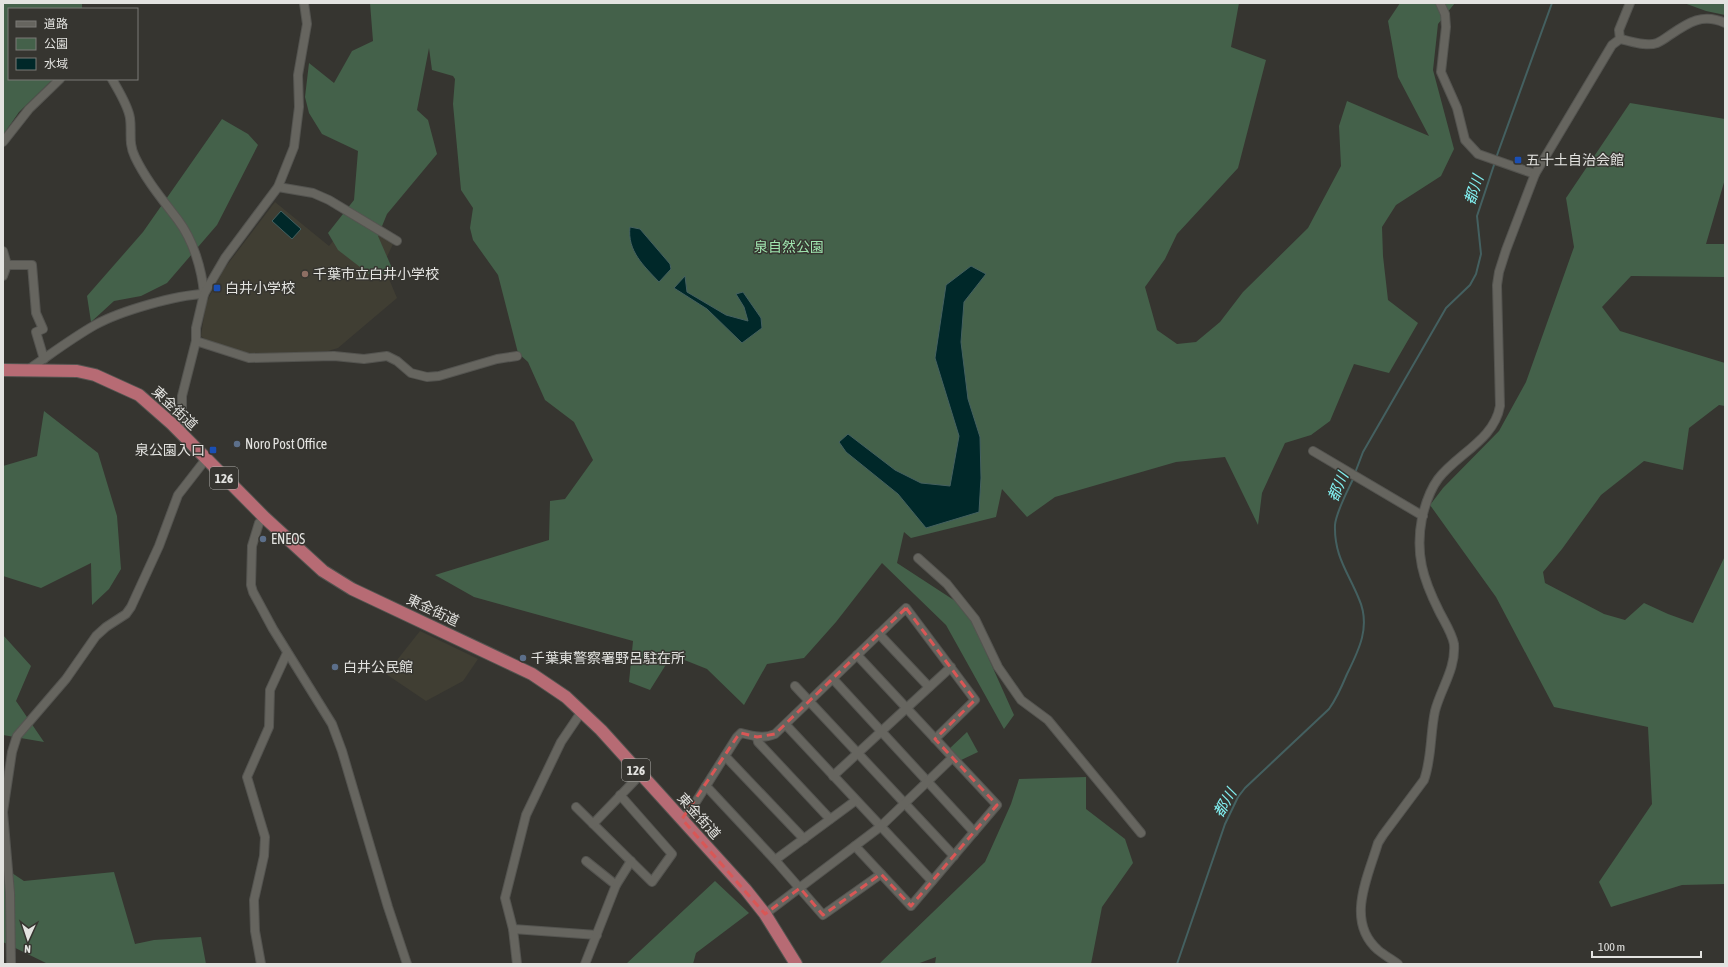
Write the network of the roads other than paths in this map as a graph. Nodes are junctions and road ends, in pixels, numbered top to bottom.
1 (304, 3) edge
2 (1440, 3) edge
3 (1630, 3) edge
4 (1725, 23) edge
5 (1620, 39) junction
6 (59, 80) edge
7 (112, 80) edge
8 (3, 142) edge
9 (1535, 174) junction
10 (278, 187) junction
11 (397, 241) dead end
12 (3, 251) edge
13 (7, 265) junction
14 (3, 276) edge
15 (204, 294) junction
16 (196, 341) junction
17 (517, 356) dead end
18 (44, 359) junction
19 (29, 369) junction
20 (3, 370) edge
21 (182, 434) junction
22 (1313, 451) dead end
23 (206, 459) junction
24 (1423, 516) junction
25 (265, 518) junction
26 (918, 558) dead end
27 (879, 634) junction
28 (287, 653) junction
29 (857, 655) junction
30 (951, 668) junction
31 (832, 679) junction
32 (795, 686) dead end
33 (929, 688) junction
34 (810, 701) junction
35 (906, 708) junction
36 (582, 711) junction
37 (786, 725) junction
38 (880, 732) junction
39 (757, 737) junction
40 (935, 739) junction
41 (857, 753) junction
42 (725, 756) junction
43 (952, 758) junction
44 (641, 774) junction
45 (833, 776) junction
46 (927, 782) junction
47 (706, 786) junction
48 (620, 795) junction
49 (855, 801) junction
50 (904, 804) junction
51 (576, 808) dead end
52 (682, 819) junction
53 (830, 820) junction
54 (593, 824) junction
55 (880, 827) junction
56 (974, 832) junction
57 (1141, 833) dead end
58 (804, 839) junction
59 (855, 846) junction
60 (954, 856) junction
61 (631, 860) junction
62 (775, 860) junction
63 (586, 861) dead end
64 (881, 874) junction
65 (932, 881) junction
66 (616, 886) junction
67 (800, 888) junction
68 (10, 893) junction
69 (3, 902) edge
70 (765, 914) junction
71 (513, 929) junction
72 (597, 935) junction
73 (11, 964) edge
74 (261, 964) edge
75 (407, 964) edge
76 (517, 964) edge
77 (585, 964) edge
78 (796, 964) edge
79 (1398, 964) edge

1 - 10 street
2 - 9 street
3 - 5 street
4 - 5 street
5 - 9 street
6 - 8 street
7 - 15 street
9 - 24 street
10 - 11 street
10 - 15 street
12 - 13 street
13 - 14 street
13 - 18 street
15 - 16 street
15 - 18 street
16 - 17 street
16 - 21 street
18 - 19 street
19 - 20 highway, 東金街道 / 126
19 - 21 highway, 東金街道 / 126
21 - 23 highway, 東金街道 / 126
22 - 24 street
23 - 25 highway, 東金街道 / 126
23 - 68 street
24 - 79 street
25 - 28 street
25 - 36 highway, 東金街道 / 126
26 - 57 street
27 - 29 street
27 - 30 street
27 - 33 street
28 - 74 street
28 - 75 street
29 - 31 street
29 - 35 street
30 - 33 street
30 - 40 street
31 - 34 street
31 - 38 street
32 - 34 street
33 - 35 street
34 - 37 street
34 - 41 street
35 - 38 street
35 - 40 street
36 - 44 highway, 東金街道 / 126
36 - 71 street
37 - 39 street
37 - 45 street
38 - 41 street
38 - 46 street
39 - 42 street
39 - 53 street
40 - 43 street
41 - 45 street
41 - 50 street
42 - 47 street
42 - 58 street
43 - 46 street
43 - 56 street
44 - 48 street
44 - 52 highway, 東金街道 / 126
45 - 49 street
46 - 50 street
46 - 56 street
47 - 52 street
47 - 62 street
48 - 54 street
48 - 61 street
49 - 53 street
49 - 55 street
50 - 55 street
50 - 60 street
51 - 54 street
52 - 70 highway, 東金街道 / 126
53 - 58 street
54 - 61 street
55 - 59 street
55 - 65 street
56 - 60 street
58 - 62 street
59 - 64 street
59 - 67 street
60 - 65 street
61 - 66 street
62 - 67 street
63 - 66 street
64 - 65 street
64 - 67 street
66 - 72 street
67 - 70 street
68 - 69 street
68 - 73 street
70 - 78 highway, 東金街道 / 126
71 - 72 street
71 - 76 street
72 - 77 street

